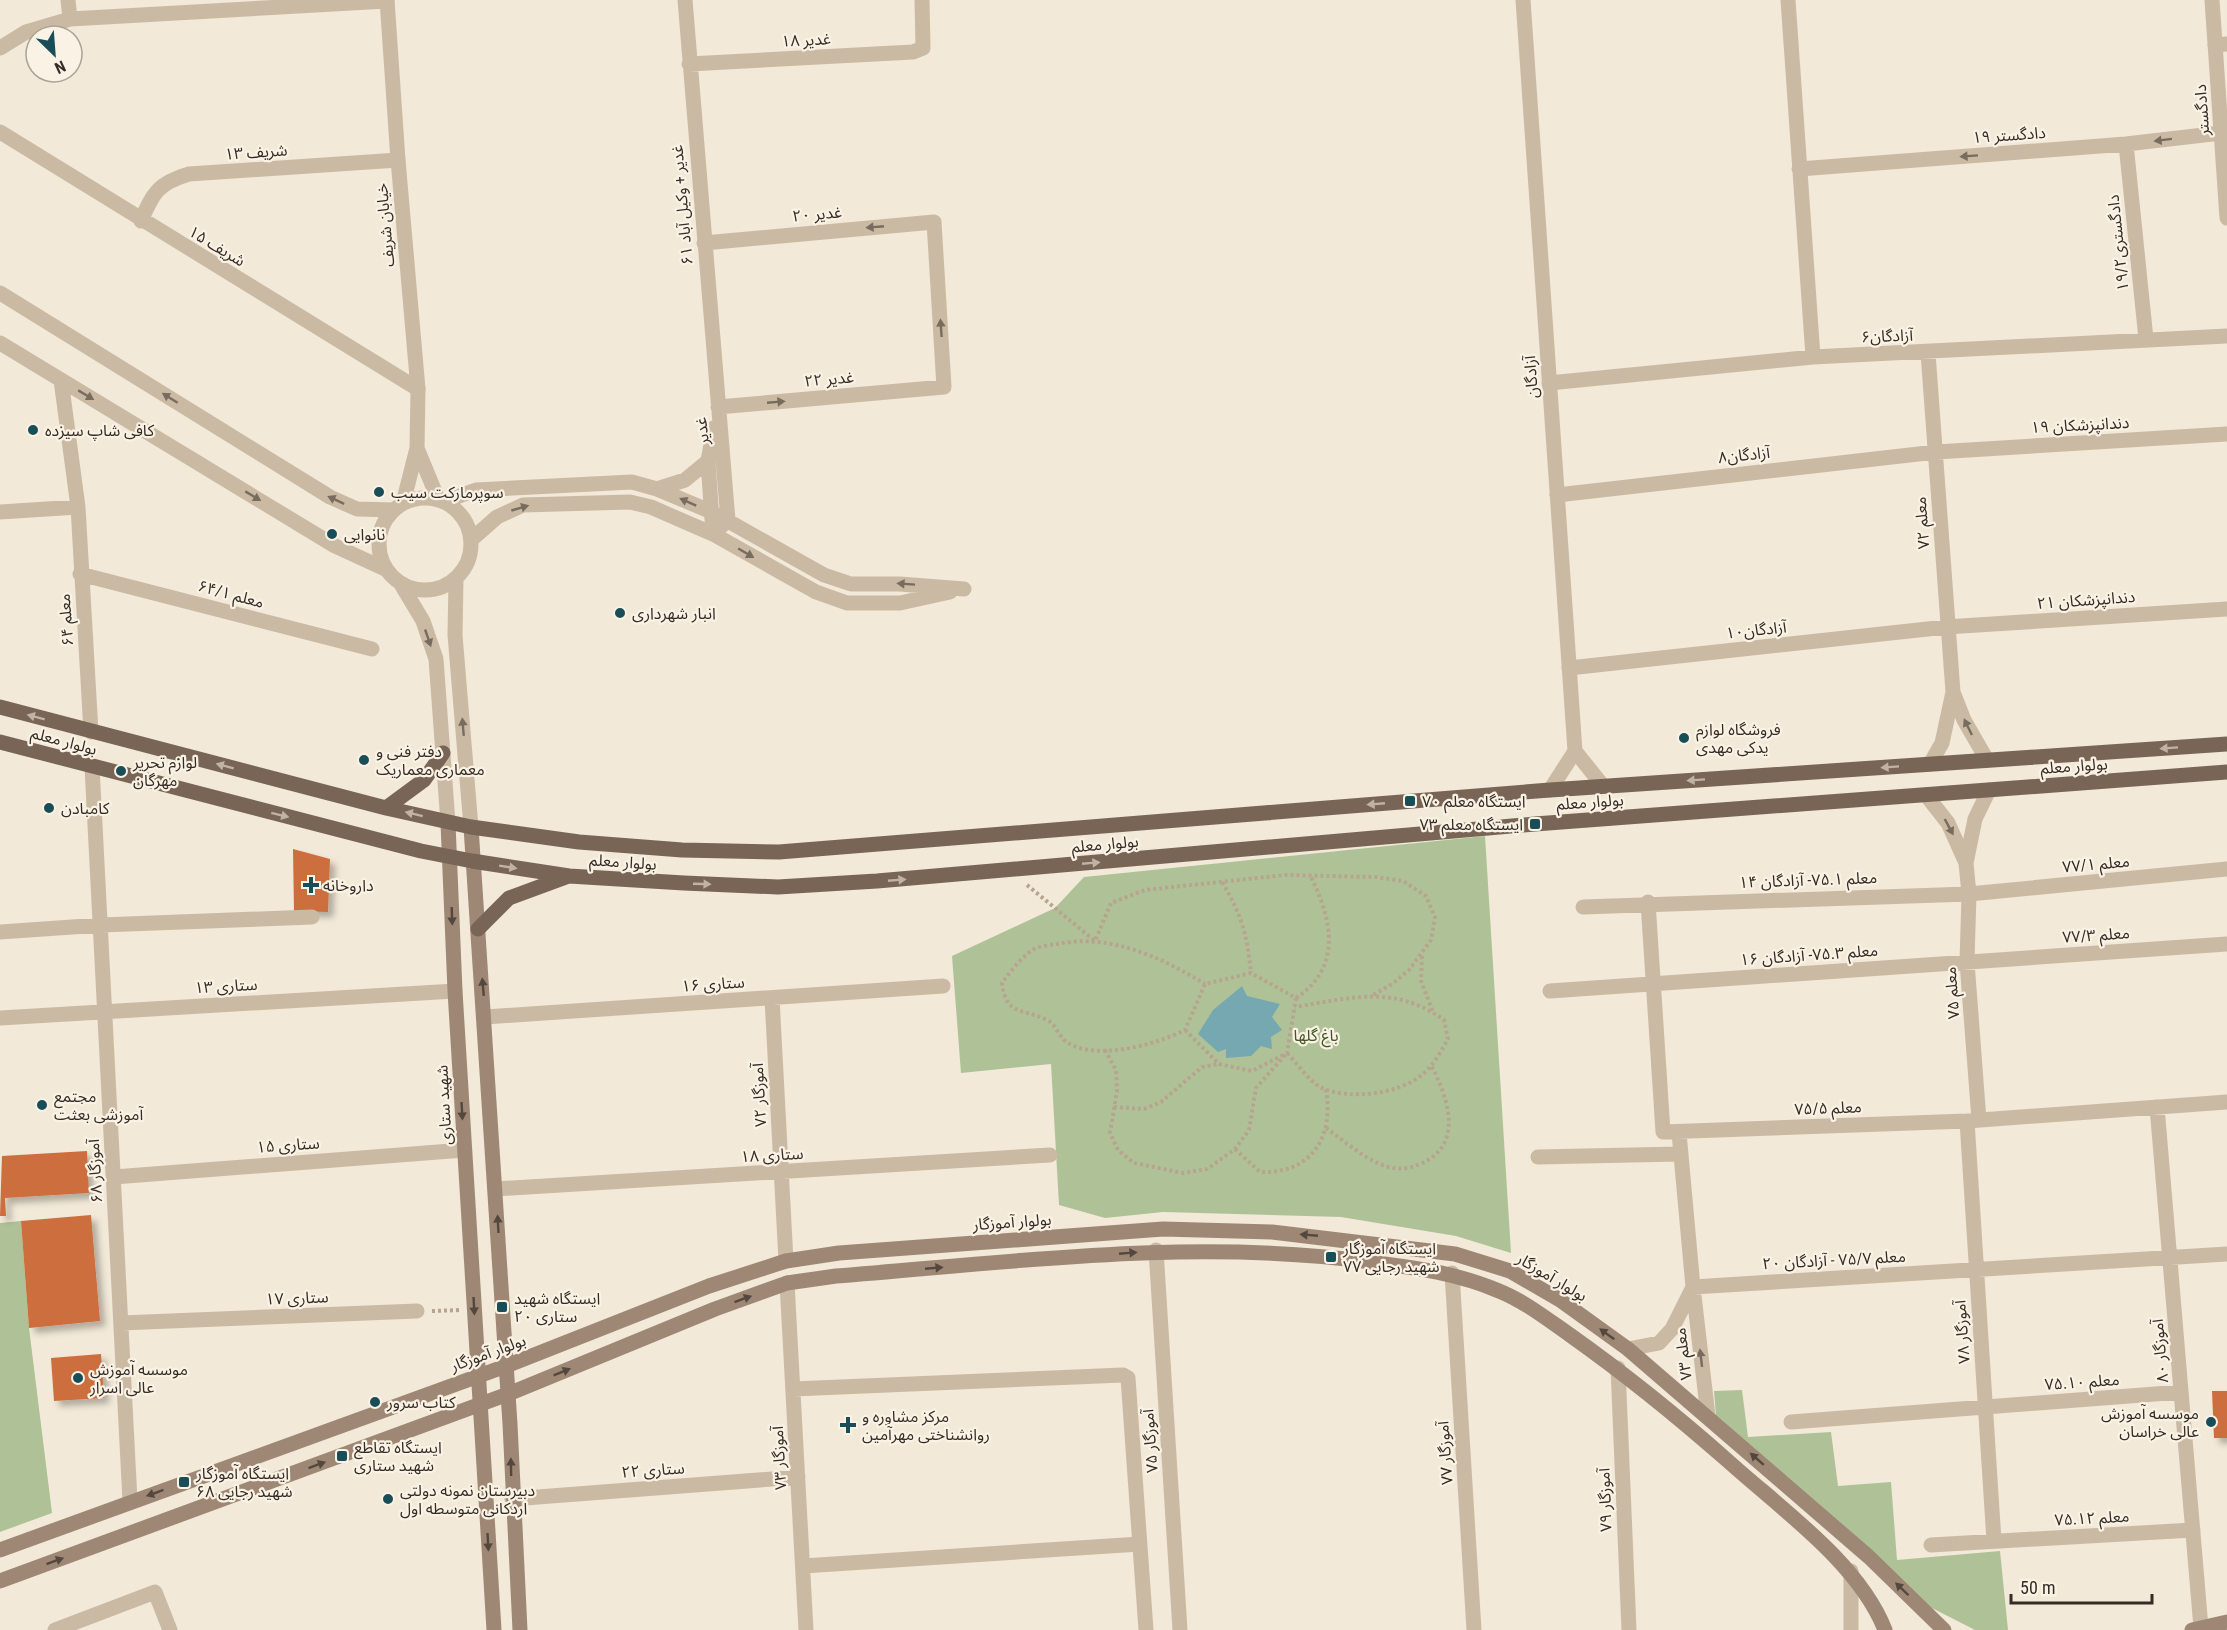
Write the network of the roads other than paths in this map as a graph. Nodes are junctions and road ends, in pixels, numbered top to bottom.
1 (68, 0) edge
2 (387, 0) edge
3 (685, 0) edge
4 (922, 0) edge
5 (1522, 0) edge
6 (1788, 0) edge
7 (2212, 0) edge
8 (70, 19) junction
9 (2221, 45) edge
10 (0, 48) edge
11 (689, 64) junction
12 (0, 132) edge
13 (2221, 133) junction
14 (2126, 144) junction
15 (398, 160) junction
16 (1799, 169) junction
17 (2226, 200) edge
18 (2227, 218) edge
19 (141, 221) junction
20 (704, 243) junction
21 (0, 293) edge
22 (2227, 336) edge
23 (2146, 339) junction
24 (0, 343) edge
25 (1928, 353) junction
26 (1813, 357) junction
27 (61, 380) junction
28 (1549, 383) junction
29 (944, 387) joint
30 (418, 389) junction
31 (718, 407) junction
32 (2227, 434) edge
33 (417, 448) junction
34 (1935, 452) junction
35 (708, 461) junction
36 (657, 489) junction
37 (1557, 495) junction
38 (441, 500) junction
39 (398, 506) junction
40 (78, 507) junction
41 (0, 512) edge
42 (712, 512) junction
43 (728, 520) junction
44 (714, 534) junction
45 (472, 539) junction
46 (385, 569) junction
47 (81, 574) junction
48 (456, 580) junction
49 (402, 586) junction
50 (2227, 609) edge
51 (1946, 627) junction
52 (372, 649) dead end
53 (1569, 668) junction
54 (1953, 692) junction
55 (0, 707) edge
56 (91, 732) junction
57 (0, 742) edge
58 (2227, 744) edge
59 (1575, 751) junction
60 (443, 753) junction
61 (1987, 760) junction
62 (1930, 764) junction
63 (92, 767) junction
64 (2227, 772) edge
65 (1603, 786) junction
66 (1550, 790) junction
67 (1989, 790) junction
68 (1926, 795) junction
69 (386, 808) junction
70 (448, 823) junction
71 (471, 827) junction
72 (450, 858) junction
73 (472, 861) junction
74 (1966, 863) junction
75 (2227, 869) edge
76 (569, 876) junction
77 (1969, 894) junction
78 (1648, 902) junction
79 (1583, 907) dead end
80 (312, 917) dead end
81 (101, 925) junction
82 (478, 929) junction
83 (0, 932) edge
84 (2227, 944) edge
85 (1967, 962) junction
86 (1653, 984) junction
87 (944, 986) dead end
88 (455, 991) junction
89 (1550, 991) dead end
90 (772, 998) junction
91 (105, 1012) junction
92 (485, 1017) junction
93 (0, 1018) edge
94 (2227, 1102) edge
95 (2157, 1107) junction
96 (1973, 1120) junction
97 (1679, 1132) junction
98 (464, 1150) junction
99 (1680, 1154) junction
100 (1050, 1155) dead end
101 (1538, 1157) dead end
102 (781, 1172) junction
103 (114, 1177) junction
104 (495, 1188) junction
105 (1156, 1250) junction
106 (2227, 1254) edge
107 (2170, 1257) junction
108 (786, 1261) junction
109 (1976, 1270) junction
110 (1452, 1273) junction
111 (787, 1283) junction
112 (1693, 1287) junction
113 (417, 1311) road end
114 (121, 1323) junction
115 (1628, 1349) junction
116 (506, 1366) junction
117 (1618, 1368) junction
118 (478, 1376) junction
119 (793, 1389) junction
120 (2181, 1392) junction
121 (508, 1394) junction
122 (480, 1405) junction
123 (1985, 1407) junction
124 (1708, 1416) junction
125 (1791, 1422) dead end
126 (798, 1477) junction
127 (512, 1499) junction
128 (130, 1501) junction
129 (2193, 1530) junction
130 (1994, 1542) junction
131 (1140, 1544) junction
132 (1931, 1545) dead end
133 (0, 1550) edge
134 (803, 1566) junction
135 (1851, 1571) junction
136 (0, 1581) edge
137 (2227, 1622) edge
138 (2197, 1629) edge
139 (55, 1630) edge
140 (170, 1630) edge
141 (494, 1630) edge
142 (520, 1630) edge
143 (806, 1630) edge
144 (1146, 1630) edge
145 (1180, 1630) edge
146 (1474, 1630) edge
147 (1629, 1630) edge
148 (1851, 1630) edge
149 (1885, 1630) edge
150 (1944, 1630) edge

1 - 8 street
2 - 8 street
2 - 15 street, خیابان شریف
3 - 11 street, غدیر + وکیل آباد ۶۱
4 - 11 street, غدیر ۱۸
5 - 28 street, آزادگان
6 - 16 street
7 - 9 street, دادگستر
8 - 10 street
9 - 13 street, دادگستر
11 - 20 street, غدیر + وکیل آباد ۶۱
12 - 19 street, شریف ۱۵
13 -> 14 street, دادگستر ۱۹
13 - 17 street, دادگستر
14 -> 16 street, دادگستر ۱۹
14 - 23 street, دادگستری۱۹/۲
15 - 19 street, شریف ۱۳
15 - 30 street, خیابان شریف
16 - 26 street
17 - 18 street, دادگستر
19 - 30 street, شریف ۱۵
29 -> 20 street, غدیر ۲۰
20 - 31 street, غدیر + وکیل آباد ۶۱
39 -> 21 street
22 - 23 street, آزادگان۶
23 - 25 street, آزادگان۶
24 - 27 street
25 - 26 street, آزادگان۶
25 - 34 street, معلم ۷۲
26 - 28 street, آزادگان۶
27 - 40 street, معلم ۶۴
27 -> 46 street
28 - 37 street, آزادگان
31 -> 29 street, غدیر ۲۲
30 - 33 street, خیابان شریف
31 - 35 street, غدیر
31 - 43 street, غدیر
32 - 34 street, دندانپزشکان ۱۹
33 - 38 street, خیابان شریف
33 - 39 street, خیابان شریف
34 - 37 street, آزادگان۸
34 - 51 street, معلم ۷۲
35 - 36 street
35 - 42 street, غدیر
36 - 38 street
42 -> 36 street
37 - 53 street, آزادگان
38 - 39 street
38 - 45 street
39 - 46 street
40 - 41 street
40 - 47 street, معلم ۶۴
42 - 43 street
42 - 44 street, غدیر
43 - 44 street
44 -> 43 street
45 -> 44 street
45 - 48 street
46 - 49 street
47 - 52 street, معلم ۶۴/۱
47 - 56 street, معلم ۶۴
48 - 49 street
71 -> 48 street
49 -> 60 street, شهید ستاری
50 - 51 street, دندانپزشکان ۲۱
51 - 53 street, آزادگان۱۰
51 - 54 street, معلم ۷۲
53 - 59 street, آزادگان
61 -> 54 street
54 - 62 street
56 -> 55 main road, بولوار معلم
69 -> 56 main road, بولوار معلم
57 - 63 main road, بولوار معلم
58 -> 61 main road, بولوار معلم
59 - 65 street
59 - 66 street
60 - 69 main road
60 - 70 street, شهید ستاری
61 - 62 main road, بولوار معلم
62 -> 65 main road, بولوار معلم
63 -> 72 main road, بولوار معلم
63 - 81 street, آموزگار ۶۸
64 - 67 main road, بولوار معلم
65 - 66 main road, بولوار معلم
66 -> 71 main road, بولوار معلم
67 - 68 main road, بولوار معلم
67 - 74 street
68 -> 74 street
76 -> 68 main road, بولوار معلم
70 -> 69 main road, بولوار معلم
70 - 71 main road, بولوار معلم
70 - 72 main road, شهید ستاری
71 - 73 main road
72 - 73 main road, بولوار معلم
72 -> 88 main road, شهید ستاری
73 -> 76 main road, بولوار معلم
73 - 82 main road
74 - 77 street, معلم ۷۵
75 - 77 street, معلم ۷۷/۱
76 - 82 main road
77 - 78 street, معلم ۷۵.۱- آزادگان ۱۴
77 - 85 street, معلم ۷۵
78 - 79 street, معلم ۷۵.۱- آزادگان ۱۴
78 - 86 street
80 - 81 street
81 - 83 street
81 - 91 street, آموزگار ۶۸
92 -> 82 main road
84 - 85 street, معلم ۷۷/۳
85 - 86 street, معلم ۷۵.۳- آزادگان ۱۶
85 - 96 street, معلم ۷۵
86 - 89 street, معلم ۷۵.۳- آزادگان ۱۶
86 - 97 street
87 - 90 street, ستاری ۱۶
88 - 91 street, ستاری ۱۳
88 -> 98 main road, شهید ستاری
90 - 92 street, ستاری ۱۶
90 - 102 street, ۷۲ آموزگار
91 - 93 street, ستاری ۱۳
91 - 103 street, آموزگار ۶۸
92 - 104 main road
94 - 95 street, معلم ۷۵/۵
95 - 96 street, معلم ۷۵/۵
95 - 107 street, آموزگار ۸۰
96 - 97 street, معلم ۷۵/۵
96 - 109 street, آموزگار ۷۸
97 - 99 street, معلم ۷۳
98 - 103 street, ستاری ۱۵
98 -> 118 main road, شهید ستاری
99 - 101 street
99 - 112 street, معلم ۷۳
100 - 102 street, ستاری ۱۸
102 - 104 street, ستاری ۱۸
102 - 108 street, ۷۲ آموزگار
103 - 114 street, آموزگار ۶۸
116 -> 104 main road
105 - 110 main road
111 -> 105 main road
105 - 145 street, آموزگار ۷۵
106 - 107 street, معلم ۷۵/۷ - آزادگان ۲۰
107 - 109 street, معلم ۷۵/۷ - آزادگان ۲۰
107 - 120 street, آموزگار ۸۰
115 -> 108 main road, بولوار آموزگار
108 - 116 main road, بولوار آموزگار
109 - 112 street, معلم ۷۵/۷ - آزادگان ۲۰
109 - 123 street, آموزگار ۷۸
110 - 117 main road
110 - 146 street, ۷۷ آموزگار
111 - 119 street, ۷۳ آموزگار
121 -> 111 main road
112 - 115 street
124 -> 112 street, معلم ۷۳
113 - 114 street, ستاری ۱۷
114 - 128 street, آموزگار ۶۸
115 - 124 main road, بولوار آموزگار
116 - 118 main road, بولوار آموزگار
116 - 121 main road
117 - 135 main road
117 - 147 street, ۷۹ آموزگار
118 - 122 main road, شهید ستاری
118 -> 128 main road, بولوار آموزگار
119 - 126 street, ۷۳ آموزگار
119 - 131 street
120 - 123 street, معلم ۷۵.۱۰
120 - 129 street, آموزگار ۸۰
121 - 122 main road
127 -> 121 main road
136 -> 122 main road
122 -> 141 main road, شهید ستاری
123 - 125 street, معلم ۷۵.۱۰
123 - 130 street, آموزگار ۷۸
150 -> 124 main road, بولوار آموزگار
126 - 127 street, ستاری ۲۲
126 - 134 street, ۷۳ آموزگار
127 - 142 main road
128 - 133 main road, بولوار آموزگار
129 - 130 street, معلم ۷۵.۱۲
129 - 138 street, آموزگار ۸۰
130 - 132 street, معلم ۷۵.۱۲
131 - 134 street
131 - 144 street
134 - 143 street, ۷۳ آموزگار
135 - 148 street
135 - 149 main road
137 - 138 main road
139 - 140 street

